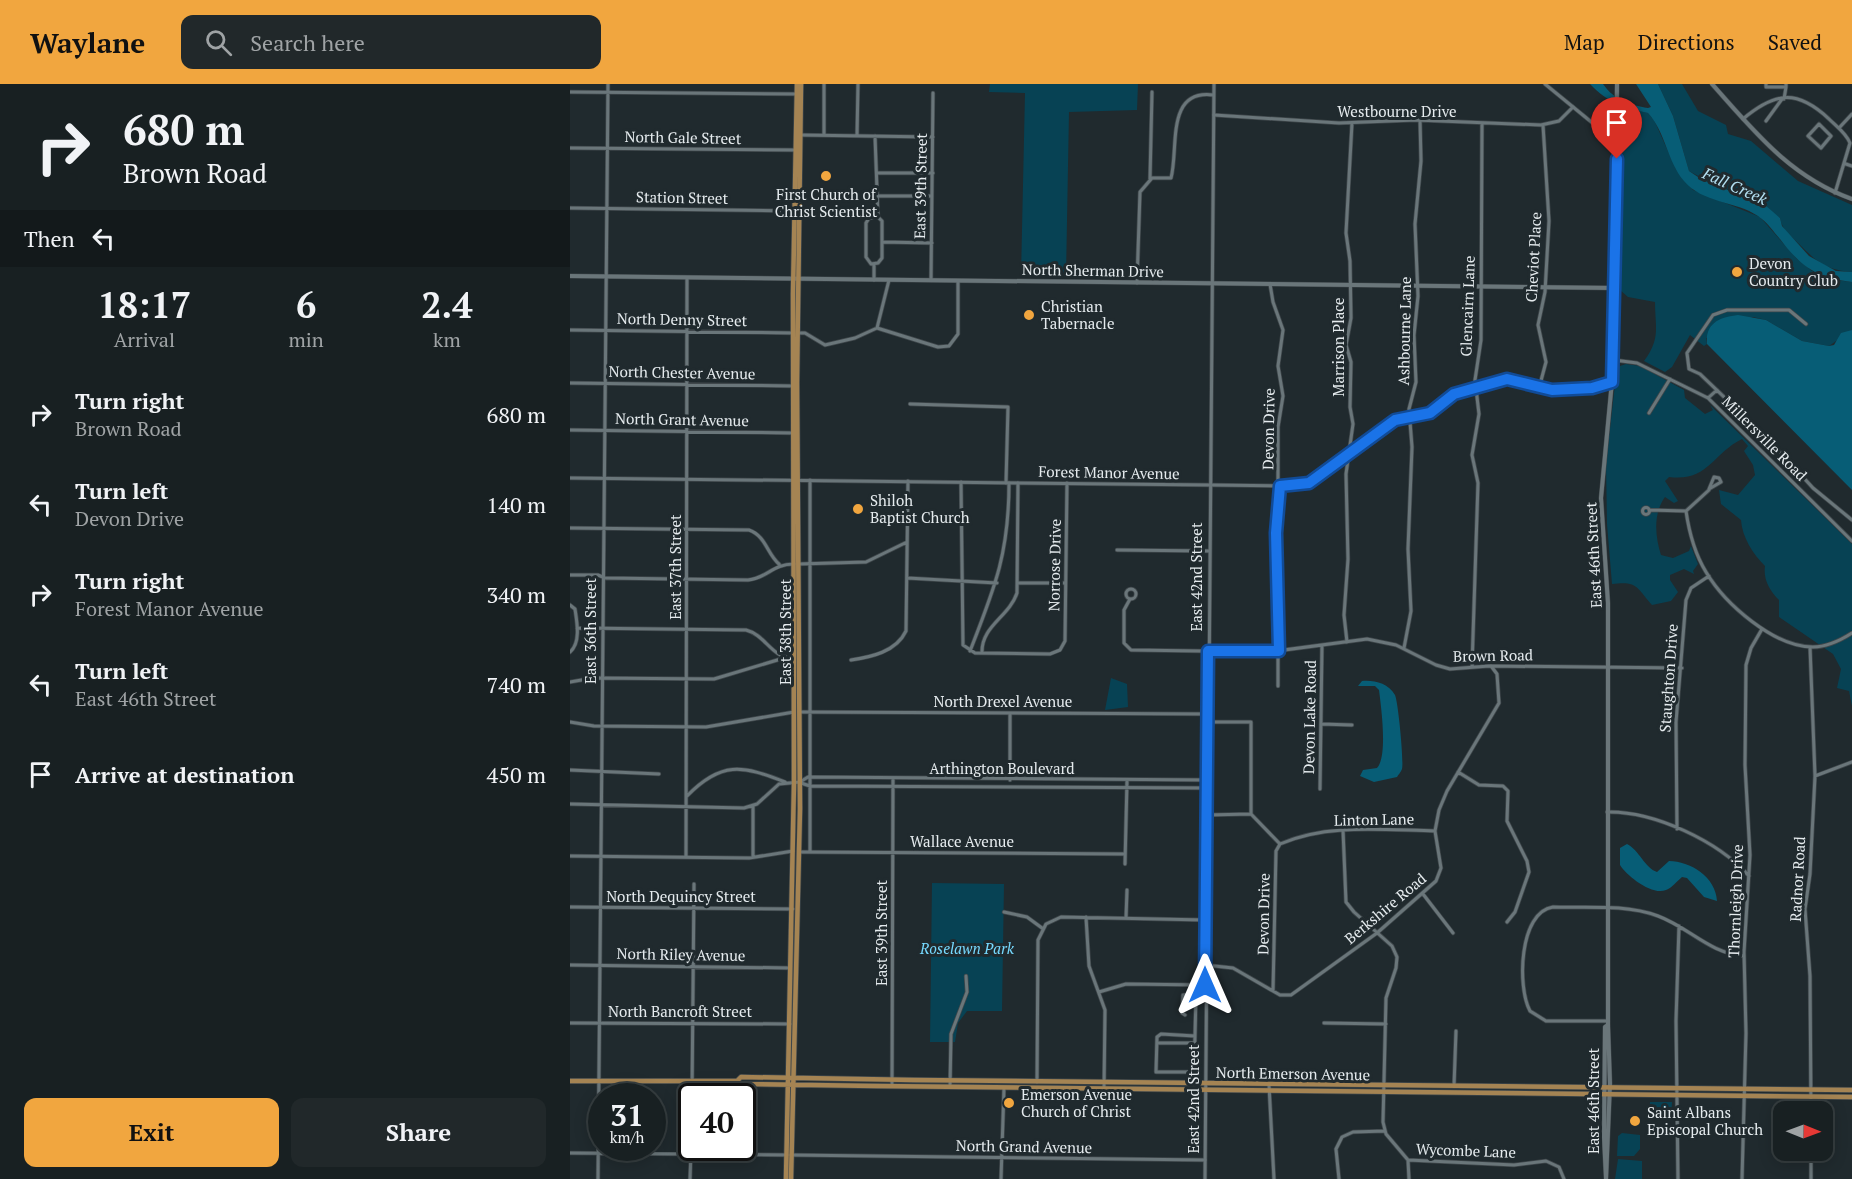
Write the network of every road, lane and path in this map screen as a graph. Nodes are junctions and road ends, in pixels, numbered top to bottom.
1 (608, 84) edge
2 (799, 84) edge
3 (824, 84) edge
4 (858, 84) edge
5 (1214, 84) edge
6 (1545, 84) edge
7 (1617, 84) edge
8 (1712, 84) edge
9 (1766, 84) edge
10 (1786, 86) edge
11 (570, 92) edge
12 (608, 92) junction
13 (1152, 92) dead end
14 (933, 93) dead end
15 (797, 94) junction
16 (1213, 94) junction
17 (1783, 99) junction
18 (1573, 107) junction
19 (1852, 114) edge
20 (1214, 115) junction
21 (1827, 117) junction
22 (1743, 119) junction
23 (1420, 120) junction
24 (1766, 121) dead end
25 (1352, 123) junction
26 (1482, 124) junction
27 (1819, 124) junction
28 (1543, 125) junction
29 (1839, 128) junction
30 (799, 135) junction
31 (824, 135) junction
32 (857, 136) junction
33 (875, 136) junction
34 (933, 137) junction
35 (1617, 143) junction
36 (570, 148) edge
37 (607, 148) junction
38 (795, 150) junction
39 (1846, 164) junction
40 (1852, 166) edge
41 (877, 173) junction
42 (933, 173) junction
43 (1150, 179) junction
44 (1836, 193) junction
45 (878, 196) junction
46 (932, 196) junction
47 (1852, 199) edge
48 (570, 208) edge
49 (606, 208) junction
50 (794, 211) junction
51 (878, 217) junction
52 (882, 242) junction
53 (932, 243) junction
54 (874, 264) junction
55 (570, 276) edge
56 (605, 276) junction
57 (687, 278) junction
58 (795, 279) junction
59 (874, 280) junction
60 (889, 280) junction
61 (931, 280) junction
62 (958, 281) junction
63 (1137, 283) junction
64 (1210, 284) junction
65 (1270, 284) junction
66 (1349, 285) junction
67 (1417, 285) junction
68 (1480, 286) junction
69 (1545, 286) junction
70 (1616, 288) junction
71 (1806, 324) dead end
72 (877, 328) junction
73 (570, 330) edge
74 (605, 330) junction
75 (687, 332) junction
76 (795, 333) junction
77 (1614, 360) junction
78 (1670, 379) junction
79 (1612, 382) junction
80 (570, 383) edge
81 (605, 383) junction
82 (687, 384) junction
83 (794, 386) junction
84 (1539, 388) junction
85 (1476, 389) junction
86 (1717, 390) junction
87 (1708, 398) junction
88 (910, 404) dead end
89 (1649, 413) dead end
90 (1410, 415) junction
91 (570, 430) edge
92 (605, 430) junction
93 (688, 432) junction
94 (794, 433) junction
95 (1348, 455) junction
96 (570, 477) edge
97 (604, 478) junction
98 (687, 479) junction
99 (797, 480) junction
100 (810, 480) junction
101 (908, 481) junction
102 (961, 482) junction
103 (1008, 483) junction
104 (1018, 483) junction
105 (1067, 483) junction
106 (1209, 485) junction
107 (1280, 486) junction
108 (1709, 489) junction
109 (1649, 510) dead end
110 (1686, 511) junction
111 (1852, 520) edge
112 (570, 528) edge
113 (602, 528) junction
114 (687, 529) junction
115 (1852, 541) edge
116 (907, 542) junction
117 (1117, 550) dead end
118 (1209, 552) junction
119 (780, 564) junction
120 (795, 564) junction
121 (810, 564) junction
122 (570, 575) edge
123 (1709, 576) junction
124 (602, 577) junction
125 (907, 578) junction
126 (687, 579) junction
127 (961, 582) junction
128 (996, 583) junction
129 (1018, 583) junction
130 (1065, 583) junction
131 (1130, 599) dead end
132 (570, 605) edge
133 (577, 628) junction
134 (601, 628) junction
135 (687, 629) junction
136 (1762, 629) junction
137 (1852, 633) edge
138 (1347, 642) junction
139 (1322, 645) junction
140 (1810, 647) junction
141 (1404, 648) junction
142 (970, 651) junction
143 (1208, 651) junction
144 (1279, 651) junction
145 (570, 652) edge
146 (982, 653) junction
147 (785, 658) junction
148 (793, 658) junction
149 (851, 660) dead end
150 (1490, 666) junction
151 (1472, 667) junction
152 (1607, 667) junction
153 (1682, 668) junction
154 (602, 678) junction
155 (687, 680) junction
156 (570, 682) edge
157 (1278, 686) dead end
158 (796, 712) junction
159 (810, 712) junction
160 (1010, 713) junction
161 (1208, 714) junction
162 (570, 722) edge
163 (1208, 722) junction
164 (1321, 724) junction
165 (1352, 725) dead end
166 (602, 726) junction
167 (686, 727) junction
168 (1852, 762) edge
169 (570, 770) edge
170 (1458, 772) junction
171 (602, 773) junction
172 (659, 774) dead end
173 (1815, 776) junction
174 (810, 778) junction
175 (893, 779) junction
176 (1010, 780) junction
177 (1207, 780) junction
178 (1127, 781) junction
179 (786, 782) junction
180 (798, 782) junction
181 (810, 786) junction
182 (893, 786) junction
183 (1010, 786) junction
184 (1127, 787) junction
185 (1207, 788) junction
186 (1320, 789) dead end
187 (687, 796) junction
188 (570, 804) edge
189 (602, 804) junction
190 (753, 806) junction
191 (687, 807) junction
192 (1607, 812) junction
193 (1251, 814) junction
194 (1206, 815) junction
195 (1677, 829) junction
196 (1343, 830) junction
197 (1435, 831) junction
198 (1280, 844) junction
199 (796, 852) junction
200 (810, 852) junction
201 (893, 853) junction
202 (1125, 854) junction
203 (570, 856) edge
204 (602, 856) junction
205 (686, 857) junction
206 (753, 857) junction
207 (1125, 864) dead end
208 (1749, 876) junction
209 (694, 884) dead end
210 (1127, 890) dead end
211 (1423, 894) junction
212 (570, 908) edge
213 (601, 908) junction
214 (693, 908) junction
215 (1608, 908) junction
216 (793, 909) junction
217 (1004, 912) dead end
218 (1086, 917) junction
219 (1126, 918) junction
220 (1205, 920) junction
221 (1507, 922) dead end
222 (1679, 926) junction
223 (1042, 928) junction
224 (1377, 933) junction
225 (1453, 933) dead end
226 (1744, 956) junction
227 (1205, 964) junction
228 (570, 965) edge
229 (601, 965) junction
230 (693, 966) junction
231 (792, 968) junction
232 (966, 976) dead end
233 (1205, 985) junction
234 (1273, 991) junction
235 (1099, 992) junction
236 (1185, 1015) dead end
237 (570, 1023) edge
238 (601, 1023) junction
239 (692, 1023) junction
240 (1324, 1023) dead end
241 (1608, 1023) junction
242 (790, 1024) junction
243 (1386, 1024) junction
244 (1456, 1031) dead end
245 (1195, 1039) junction
246 (1206, 1039) junction
247 (1157, 1043) junction
248 (791, 1076) junction
249 (892, 1080) junction
250 (737, 1081) junction
251 (950, 1081) junction
252 (570, 1082) edge
253 (601, 1082) junction
254 (1004, 1082) junction
255 (1037, 1082) junction
256 (693, 1083) junction
257 (791, 1083) junction
258 (1104, 1083) junction
259 (892, 1086) junction
260 (950, 1087) junction
261 (1206, 1087) junction
262 (1454, 1087) junction
263 (1004, 1088) junction
264 (1269, 1088) junction
265 (1104, 1089) junction
266 (1384, 1089) junction
267 (1745, 1090) junction
268 (1852, 1090) edge
269 (1607, 1092) junction
270 (1678, 1092) junction
271 (1454, 1093) junction
272 (1811, 1093) junction
273 (1745, 1096) junction
274 (1852, 1097) edge
275 (1811, 1101) edge
276 (1385, 1131) junction
277 (570, 1154) edge
278 (588, 1154) edge
279 (756, 1155) edge
280 (789, 1155) junction
281 (1002, 1158) junction
282 (1205, 1160) junction
283 (1408, 1160) junction
284 (599, 1161) edge
285 (691, 1161) edge
286 (1811, 1161) edge
287 (598, 1179) edge
288 (690, 1179) edge
289 (788, 1179) edge
290 (1001, 1179) edge
291 (1205, 1179) edge
292 (1274, 1179) edge
293 (1339, 1179) edge
294 (1409, 1179) edge
295 (1564, 1179) edge
296 (1606, 1179) edge
297 (1678, 1179) edge
298 (1742, 1179) edge
299 (1811, 1179) edge

1 - 12 street, East 36th Street
2 - 15 main road, East 38th Street
2 - 30 main road, East 38th Street
3 - 31 street
4 - 32 street
5 - 16 street, East 42nd Street
6 - 18 street
7 - 35 main road, East 46th Street
8 - 22 main road
9 - 10 street
10 - 17 street
11 - 12 street
12 - 15 street
12 - 37 street, East 36th Street
13 - 43 street
14 - 34 street, East 39th Street
15 - 38 main road, East 38th Street
16 - 20 street, East 42nd Street
16 - 43 street
17 - 21 street
17 - 22 street
17 - 24 street
18 - 28 street, Westbourne Drive
18 - 35 street
19 - 29 street
20 - 25 street, Westbourne Drive
20 - 64 street, East 42nd Street
21 - 27 street
21 - 29 street
22 - 44 main road
23 - 25 street, Westbourne Drive
23 - 26 street, Westbourne Drive
23 - 67 street, Ashbourne Lane
25 - 66 street, Marrison Place
26 - 28 street, Westbourne Drive
26 - 68 street, Glencairn Lane
27 - 27 street
28 - 69 street, Cheviot Place
29 - 39 street
30 - 31 street
30 - 58 main road, East 38th Street
31 - 32 street
32 - 33 street
33 - 34 street
33 - 41 street
34 - 42 street, East 39th Street
35 - 70 main road, East 46th Street
36 - 37 street, North Gale Street
37 - 38 street, North Gale Street
37 - 49 street, East 36th Street
38 - 50 main road, East 38th Street
39 - 40 street
39 - 44 street
41 - 42 street
41 - 45 street
42 - 46 street, East 39th Street
43 - 63 street
44 - 47 main road
45 - 46 street
45 - 51 street
46 - 53 street, East 39th Street
48 - 49 street, Station Street
49 - 50 street, Station Street
49 - 56 street, East 36th Street
50 - 58 main road, East 38th Street
51 - 52 street
51 - 54 street
52 - 53 street
52 - 54 street
53 - 61 street, East 39th Street
54 - 59 street
55 - 56 main road, North Sherman Drive
56 - 57 main road, North Sherman Drive
56 - 74 street, East 36th Street
57 - 58 main road, North Sherman Drive
57 - 75 street, East 37th Street
58 - 59 main road, North Sherman Drive
58 - 76 main road, East 38th Street
59 - 60 main road, North Sherman Drive
60 - 61 main road, North Sherman Drive
60 - 72 street
61 - 62 main road, North Sherman Drive
62 - 63 main road, North Sherman Drive
62 - 72 street
63 - 64 main road, North Sherman Drive
64 - 65 main road, North Sherman Drive
64 - 106 street, East 42nd Street
65 - 66 main road, North Sherman Drive
65 - 107 street, Devon Drive
66 - 67 main road, North Sherman Drive
66 - 95 street, Marrison Place
67 - 68 main road, North Sherman Drive
67 - 90 street, Ashbourne Lane
68 - 69 main road, North Sherman Drive
68 - 85 street, Glencairn Lane
69 - 70 main road, North Sherman Drive
69 - 84 street, Cheviot Place
70 - 77 main road, East 46th Street
71 - 86 street
72 - 76 street
73 - 74 street, North Denny Street
74 - 75 street, North Denny Street
74 - 81 street, East 36th Street
75 - 76 street, North Denny Street
75 - 82 street, East 37th Street
76 - 83 main road, East 38th Street
76 - 99 main road, East 38th Street
77 - 78 street, Millersville Road
77 - 79 main road, East 46th Street
78 - 87 street, Millersville Road
78 - 89 street
79 - 84 street, Forest Manor Avenue
79 - 152 main road, East 46th Street
80 - 81 street, North Chester Avenue
81 - 82 street, North Chester Avenue
81 - 92 street, East 36th Street
82 - 83 street, North Chester Avenue
82 - 93 street, East 37th Street
83 - 94 main road, East 38th Street
84 - 85 street, Forest Manor Avenue
85 - 90 street, Forest Manor Avenue
85 - 151 street, Glencairn Lane
86 - 87 street
86 - 111 street
87 - 115 street, Millersville Road
88 - 103 street
90 - 95 street, Forest Manor Avenue
90 - 141 street, Ashbourne Lane
91 - 92 street, North Grant Avenue
92 - 93 street, North Grant Avenue
92 - 97 street, East 36th Street
93 - 94 street, North Grant Avenue
93 - 98 street, East 37th Street
94 - 99 main road, East 38th Street
95 - 107 street, Forest Manor Avenue
95 - 138 street, Marrison Place
96 - 97 street, Forest Manor Avenue
97 - 98 street, Forest Manor Avenue
97 - 113 street, East 36th Street
98 - 99 street, Forest Manor Avenue
98 - 114 street, East 37th Street
99 - 100 street, Forest Manor Avenue
99 - 120 main road, East 38th Street
100 - 101 street, Forest Manor Avenue
100 - 121 street
101 - 102 street, Forest Manor Avenue
101 - 116 street
102 - 103 street, Forest Manor Avenue
102 - 127 street
103 - 104 street, Forest Manor Avenue
103 - 128 street
104 - 105 street, Forest Manor Avenue
104 - 129 street
105 - 106 street, Forest Manor Avenue
105 - 130 street, Norrose Drive
106 - 107 street, Forest Manor Avenue
106 - 118 street, East 42nd Street
107 - 144 street, Devon Drive
108 - 108 street
108 - 110 street
109 - 110 street
110 - 123 street
112 - 113 street
113 - 114 street
113 - 124 street, East 36th Street
114 - 119 street
114 - 126 street, East 37th Street
116 - 121 street
116 - 125 street
117 - 118 street
118 - 143 street, East 42nd Street
119 - 120 street
119 - 126 street
120 - 121 street
120 - 148 main road, East 38th Street
120 - 158 main road, East 38th Street
121 - 159 street
122 - 124 street
123 - 136 street
123 - 153 street, Staughton Drive
124 - 126 street
124 - 134 street, East 36th Street
125 - 127 street
125 - 149 street
126 - 135 street, East 37th Street
127 - 128 street
127 - 142 street
128 - 142 street
129 - 130 street
129 - 146 street
130 - 146 street, Norrose Drive
131 - 143 street, Brown Road
132 - 133 street
133 - 134 street
133 - 145 street
134 - 135 street
134 - 154 street, East 36th Street
135 - 147 street
135 - 155 street, East 37th Street
136 - 140 street
136 - 208 street, Thornleigh Drive
137 - 140 street
138 - 139 street, Brown Road
138 - 141 street, Brown Road
139 - 144 street, Brown Road
139 - 164 street, Devon Lake Road
140 - 173 street, Radnor Road
141 - 151 street, Brown Road
142 - 146 street
143 - 144 street, Brown Road
143 - 161 street, East 42nd Street
144 - 157 street, Devon Drive
147 - 148 street
147 - 155 street
148 - 158 main road, East 38th Street
150 - 151 street, Brown Road
150 - 152 street, Brown Road
150 - 170 street, Berkshire Road
152 - 153 street, Brown Road
152 - 192 main road, East 46th Street
153 - 195 street, Staughton Drive
154 - 155 street
154 - 156 street
154 - 166 street, East 36th Street
155 - 167 street, East 37th Street
158 - 159 street, North Drexel Avenue
158 - 167 street, North Drexel Avenue
158 - 180 main road, East 38th Street
159 - 160 street, North Drexel Avenue
159 - 174 street
160 - 161 street, North Drexel Avenue
160 - 176 street
161 - 163 street, East 42nd Street
162 - 166 street, North Drexel Avenue
163 - 177 street, East 42nd Street
163 - 193 street
164 - 165 street
164 - 186 street, Devon Lake Road
166 - 167 street, North Drexel Avenue
166 - 171 street, East 36th Street
167 - 187 street, East 37th Street
168 - 173 street
169 - 171 street
170 - 197 street, Berkshire Road
170 - 221 street
171 - 172 street
171 - 189 street, East 36th Street
173 - 272 street, Radnor Road
174 - 175 street, Arthington Boulevard
174 - 180 street, Arthington Boulevard
174 - 181 street
175 - 176 street, Arthington Boulevard
175 - 182 street, East 39th Street
176 - 178 street, Arthington Boulevard
176 - 183 street
177 - 178 street, Arthington Boulevard
177 - 185 street, East 42nd Street
178 - 184 street
179 - 180 street, Arthington Boulevard
179 - 187 street
179 - 190 street
180 - 181 street, Arthington Boulevard
180 - 199 main road, East 38th Street
181 - 182 street, Arthington Boulevard
181 - 200 street
182 - 183 street, Arthington Boulevard
182 - 201 street, East 39th Street
183 - 184 street, Arthington Boulevard
184 - 185 street, Arthington Boulevard
184 - 202 street
185 - 194 street, East 42nd Street
187 - 191 street, East 37th Street
188 - 189 street
189 - 191 street
189 - 204 street, East 36th Street
190 - 191 street
190 - 206 street
191 - 205 street, East 37th Street
192 - 195 street
192 - 215 main road, East 46th Street
193 - 194 street
193 - 198 street
194 - 220 street, East 42nd Street
195 - 208 street
196 - 197 street, Linton Lane
196 - 198 street, Linton Lane
196 - 224 street
197 - 211 street, Berkshire Road
198 - 234 street, Devon Drive
199 - 200 street, Wallace Avenue
199 - 206 street, Wallace Avenue
199 - 216 main road, East 38th Street
199 - 248 main road, East 38th Street
200 - 201 street, Wallace Avenue
201 - 202 street, Wallace Avenue
201 - 249 street, East 39th Street
202 - 207 street
203 - 204 street, Wallace Avenue
204 - 205 street, Wallace Avenue
204 - 213 street, East 36th Street
205 - 206 street, Wallace Avenue
208 - 226 street, Thornleigh Drive
209 - 214 street
210 - 219 street
211 - 224 street, Berkshire Road
211 - 225 street
212 - 213 street, North Dequincy Street
213 - 214 street, North Dequincy Street
213 - 229 street, East 36th Street
214 - 216 street, North Dequincy Street
214 - 230 street
215 - 222 street
215 - 241 main road, East 46th Street
215 - 241 street
216 - 231 main road, East 38th Street
217 - 223 street
218 - 219 street
218 - 223 street
218 - 235 street
219 - 220 street
220 - 227 street, East 42nd Street
222 - 226 street
222 - 270 street
223 - 255 street
224 - 234 street, Berkshire Road
224 - 243 street
226 - 267 street, Thornleigh Drive
227 - 233 street, East 42nd Street
227 - 234 street
228 - 229 street, North Riley Avenue
229 - 230 street, North Riley Avenue
229 - 238 street, East 36th Street
230 - 231 street, North Riley Avenue
230 - 239 street
231 - 242 main road, East 38th Street
232 - 251 street
233 - 235 street
233 - 246 street, East 42nd Street
235 - 258 street
236 - 245 street
237 - 238 street, North Bancroft Street
238 - 239 street, North Bancroft Street
238 - 253 street, East 36th Street
239 - 242 street, North Bancroft Street
239 - 256 street
240 - 243 street
241 - 269 main road, East 46th Street
242 - 248 main road, East 38th Street
243 - 266 street
244 - 262 street
245 - 246 street
245 - 247 street
245 - 247 street
245 - 247 street
246 - 261 street, East 42nd Street
248 - 249 main road, North Emerson Avenue
248 - 250 main road, North Emerson Avenue
248 - 257 main road, East 38th Street
249 - 251 main road, North Emerson Avenue
249 - 259 street, East 39th Street
250 - 256 main road, North Emerson Avenue
250 - 257 main road, North Emerson Avenue
251 - 254 main road, North Emerson Avenue
251 - 260 street
252 - 253 main road, North Emerson Avenue
253 - 256 main road, North Emerson Avenue
254 - 255 main road, North Emerson Avenue
254 - 263 street
255 - 258 main road, North Emerson Avenue
257 - 259 main road, North Emerson Avenue
257 - 280 main road, East 38th Street
258 - 261 main road, North Emerson Avenue
258 - 265 street
259 - 260 main road, North Emerson Avenue
260 - 263 main road, North Emerson Avenue
261 - 264 main road, North Emerson Avenue
261 - 265 main road, North Emerson Avenue
261 - 282 street, East 42nd Street
262 - 266 main road, North Emerson Avenue
262 - 269 main road, North Emerson Avenue
262 - 271 street
263 - 265 main road, North Emerson Avenue
263 - 281 street
264 - 266 main road, North Emerson Avenue
264 - 292 street
266 - 271 main road, North Emerson Avenue
266 - 276 street
267 - 270 main road, North Emerson Avenue
267 - 272 main road, North Emerson Avenue
267 - 273 street, Thornleigh Drive
268 - 272 main road, North Emerson Avenue
269 - 270 main road, North Emerson Avenue
269 - 271 main road, North Emerson Avenue
269 - 296 main road, East 46th Street
270 - 273 main road, North Emerson Avenue
270 - 297 street
272 - 273 main road, North Emerson Avenue
272 - 274 main road, North Emerson Avenue
272 - 275 street, Radnor Road
273 - 298 street, Thornleigh Drive
276 - 283 street
276 - 293 street
277 - 278 street, North Grand Avenue
279 - 280 street, North Grand Avenue
280 - 281 street, North Grand Avenue
280 - 289 main road, East 38th Street
281 - 282 street, North Grand Avenue
281 - 290 street
282 - 291 street, East 42nd Street
283 - 294 street
283 - 295 street, Wycombe Lane
284 - 287 street, East 36th Street
285 - 288 street
286 - 299 street

